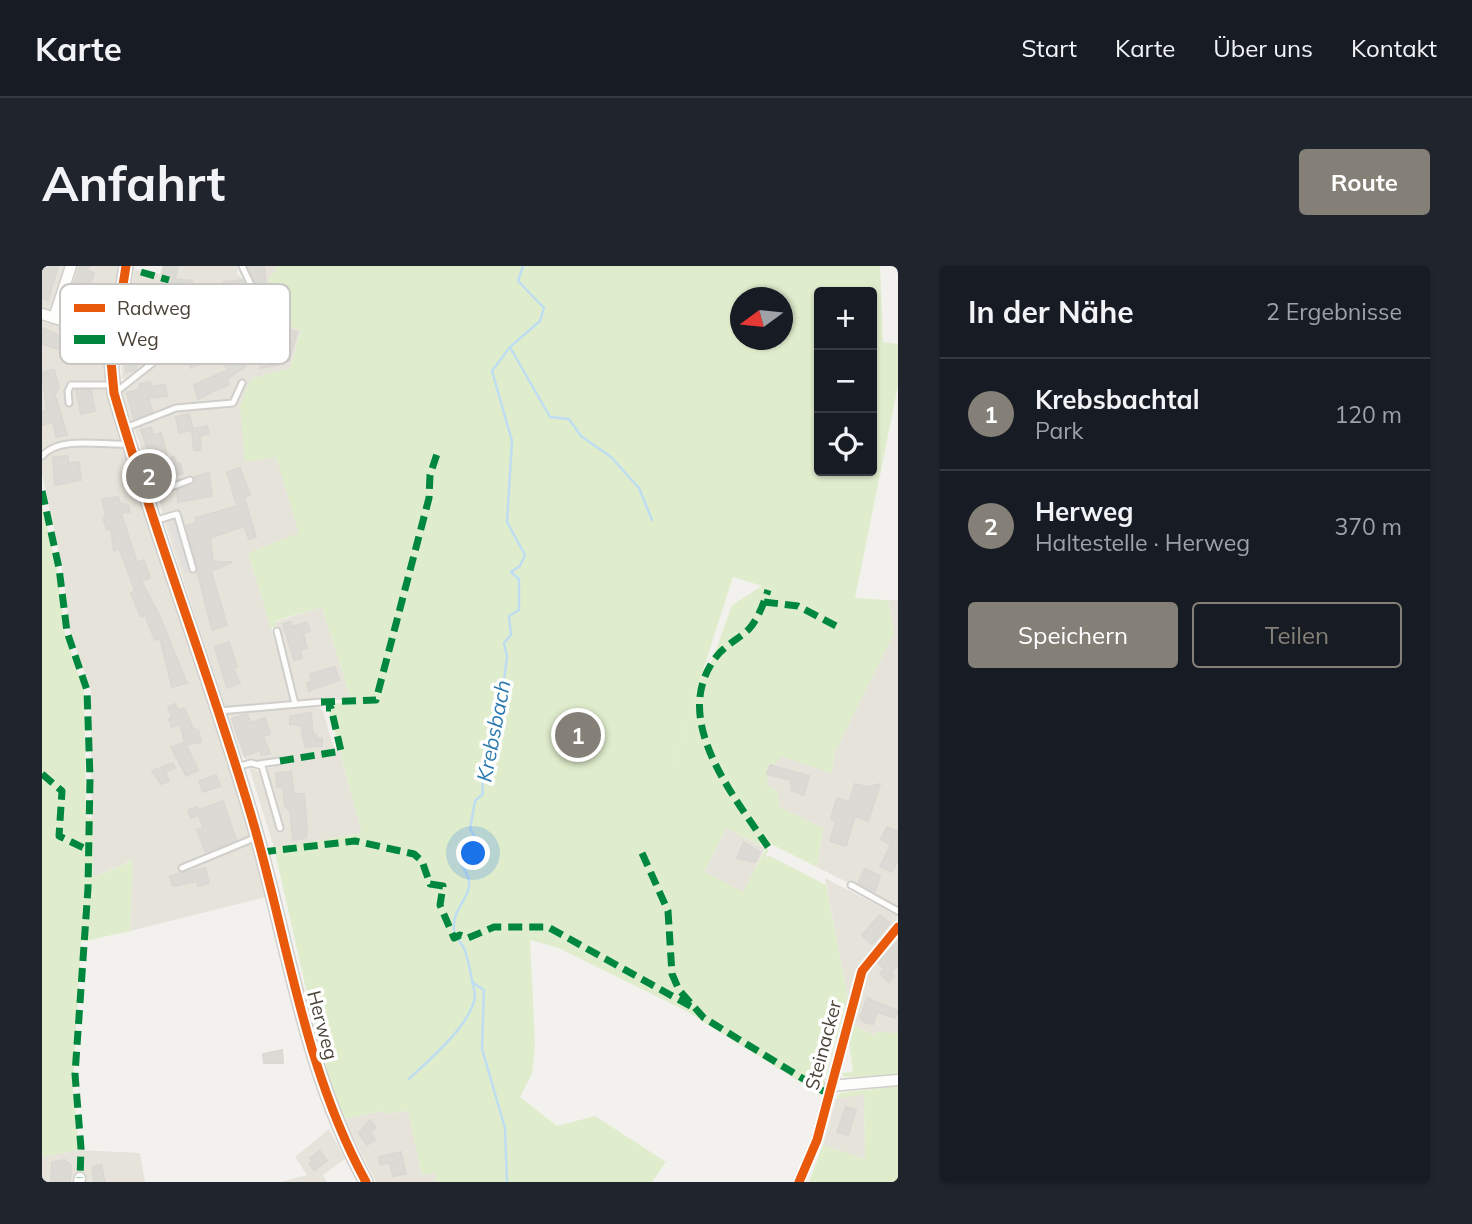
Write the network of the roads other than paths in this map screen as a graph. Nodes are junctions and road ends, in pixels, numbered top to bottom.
1 (71, 266) edge
2 (126, 266) edge
3 (242, 266) edge
4 (65, 284) edge
5 (123, 284) edge
6 (249, 284) edge
7 (60, 300) edge
8 (42, 314) edge
9 (54, 318) junction
10 (60, 320) edge
11 (111, 364) edge
12 (150, 364) edge
13 (242, 383) dead end
14 (114, 389) junction
15 (69, 403) dead end
16 (124, 428) junction
17 (130, 444) junction
18 (42, 456) edge
19 (190, 480) dead end
20 (146, 496) junction
21 (154, 521) junction
22 (193, 569) dead end
23 (277, 631) dead end
24 (321, 702) dead end
25 (295, 704) junction
26 (217, 711) junction
27 (280, 761) dead end
28 (259, 764) junction
29 (235, 767) junction
30 (280, 828) dead end
31 (258, 837) junction
32 (182, 868) dead end
33 (850, 885) dead end
34 (898, 911) edge
35 (898, 927) edge
36 (898, 1080) edge
37 (830, 1086) junction
38 (366, 1182) edge
39 (799, 1182) edge

1 - 4 street
2 - 5 street, Herweg
3 - 6 lane
7 - 9 street
8 - 9 street
9 - 10 street
11 - 14 street, Herweg
12 - 14 lane
13 - 16 lane
14 - 15 lane
14 - 16 street, Herweg
16 - 17 street, Herweg
17 - 18 lane
17 - 20 street, Herweg
19 - 20 lane
20 - 21 street, Herweg
21 - 22 lane
21 - 26 street, Herweg
23 - 25 lane
24 - 25 lane
25 - 26 lane
26 - 29 street, Herweg
27 - 28 lane
28 - 29 lane
28 - 30 lane
29 - 31 street, Herweg
31 - 32 lane
31 - 38 street, Herweg
33 - 34 lane
35 - 37 street, Steinacker
36 - 37 street
37 - 39 street, Steinacker

